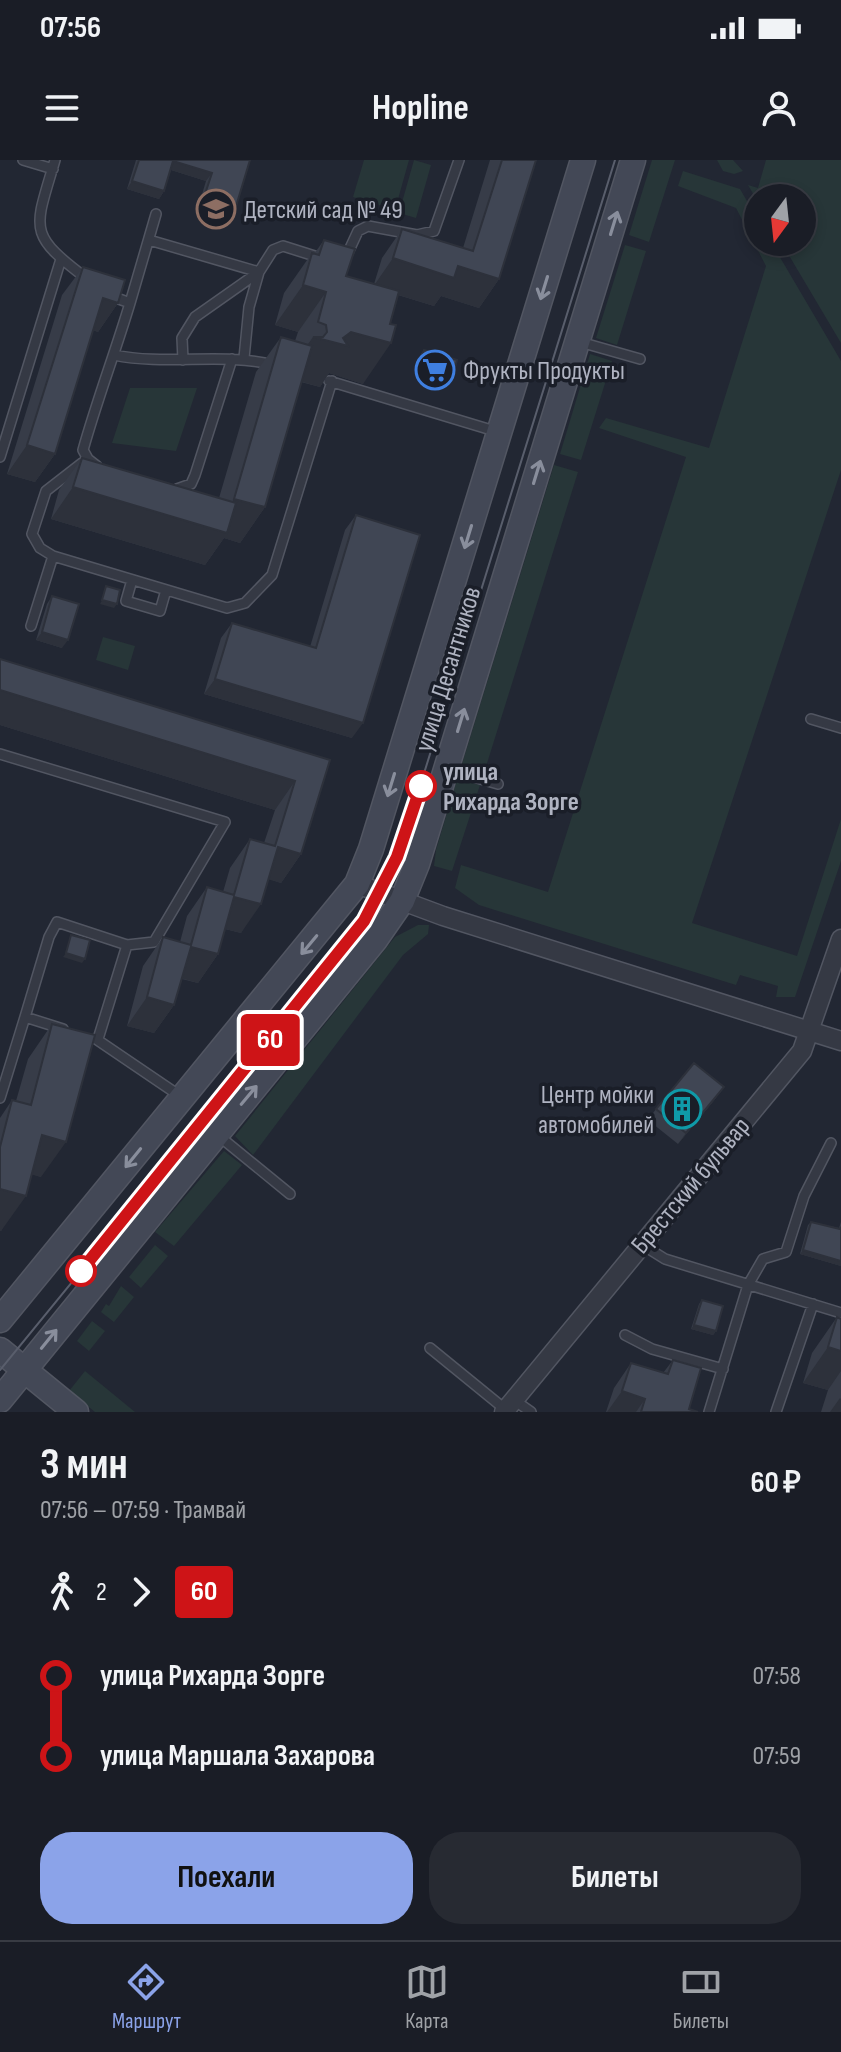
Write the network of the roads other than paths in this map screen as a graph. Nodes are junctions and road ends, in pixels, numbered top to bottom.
1 (23, 160) edge
2 (459, 160) edge
3 (583, 160) edge
4 (633, 160) edge
5 (54, 165) edge
6 (156, 214) dead end
7 (149, 240) junction
8 (61, 259) junction
9 (259, 272) junction
10 (92, 282) edge
11 (102, 289) edge
12 (130, 303) junction
13 (577, 341) junction
14 (114, 355) junction
15 (244, 358) junction
16 (232, 359) junction
17 (640, 359) dead end
18 (183, 360) junction
19 (280, 367) edge
20 (500, 433) junction
21 (0, 457) edge
22 (88, 459) junction
23 (109, 469) edge
24 (161, 485) edge
25 (53, 556) junction
26 (132, 580) junction
27 (166, 590) junction
28 (31, 626) dead end
29 (811, 719) dead end
30 (841, 728) edge
31 (0, 754) edge
32 (446, 769) junction
33 (498, 784) dead end
34 (357, 884) junction
35 (402, 901) junction
36 (841, 939) edge
37 (127, 945) junction
38 (25, 1017) junction
39 (69, 1031) edge
40 (810, 1032) junction
41 (84, 1035) edge
42 (98, 1039) junction
43 (841, 1041) edge
44 (182, 1097) junction
45 (0, 1098) edge
46 (217, 1134) junction
47 (831, 1143) dead end
48 (290, 1194) dead end
49 (641, 1244) junction
50 (748, 1285) junction
51 (813, 1304) junction
52 (841, 1313) edge
53 (0, 1320) edge
54 (625, 1335) dead end
55 (430, 1348) dead end
56 (0, 1350) edge
57 (25, 1369) junction
58 (723, 1369) junction
59 (0, 1400) edge
60 (0, 1407) edge
61 (508, 1407) edge
62 (5, 1412) edge
63 (76, 1412) edge
64 (531, 1412) edge
65 (709, 1412) edge
66 (776, 1412) edge

1 - 5 lane
2 - 9 lane
3 -> 20 street, улица Десантников
13 -> 4 street, улица Десантников
5 - 8 lane
6 - 7 lane
7 - 9 lane
7 - 12 lane
8 - 10 lane
8 - 21 lane
9 - 15 lane
9 - 18 lane
11 - 12 lane
12 - 14 lane
13 - 17 lane
32 -> 13 street, улица Десантников
14 - 18 lane
14 - 22 lane
15 - 16 lane
15 - 19 lane
16 - 18 lane
16 - 24 lane
20 - 27 lane
20 -> 34 street, улица Десантников
22 - 23 lane
22 - 25 lane
25 - 26 lane
25 - 28 lane
26 - 27 lane
26 - 27 lane
29 - 30 lane
31 - 37 lane
32 - 33 lane
32 - 35 street, улица Десантников
34 - 35 street
34 -> 44 street, улица Десантников
35 - 40 street
46 -> 35 street, улица Десантников
36 - 40 street, Брестский бульвар
37 - 38 lane
37 - 42 lane
38 - 39 lane
38 - 45 lane
40 - 43 street
40 - 49 street, Брестский бульвар
41 - 42 lane
42 - 44 lane
44 -> 53 street, улица Десантников
46 - 48 lane
57 -> 46 street, улица Десантников
47 - 50 lane
49 - 50 lane
49 - 61 street, Брестский бульвар
50 - 51 lane
50 - 58 lane
51 - 52 lane
51 - 66 lane
54 - 58 lane
55 - 61 lane
56 - 57 street
57 - 59 street, улица Десантников
57 - 63 street
58 - 65 lane
60 - 62 street
61 - 64 lane

